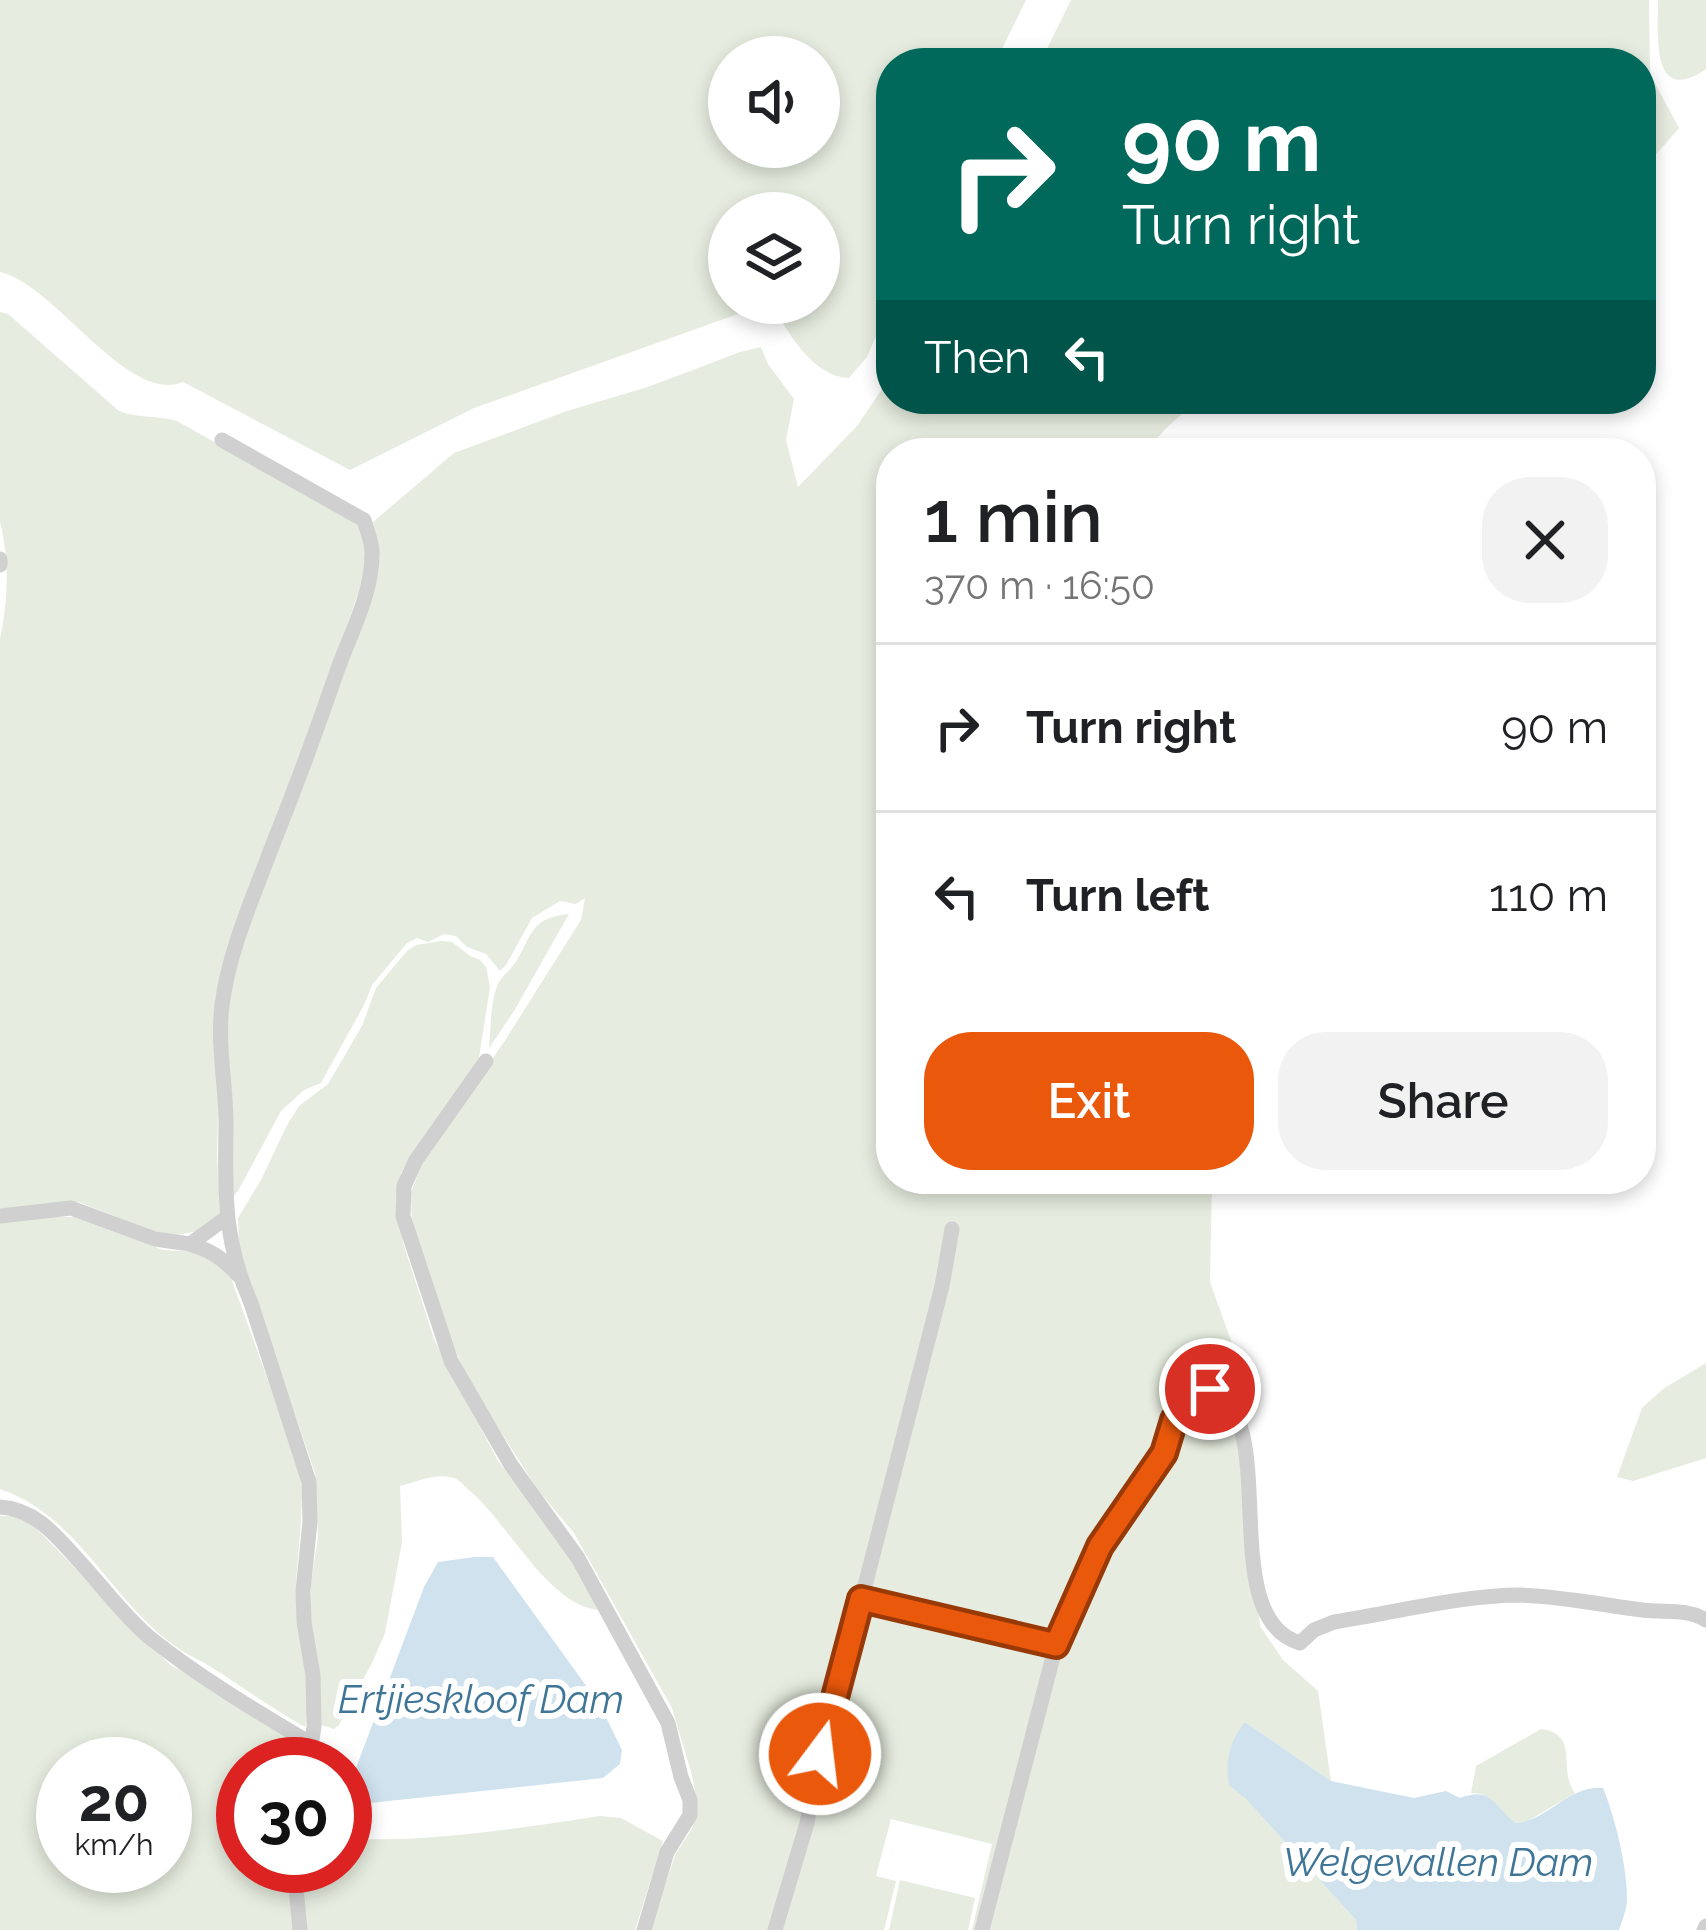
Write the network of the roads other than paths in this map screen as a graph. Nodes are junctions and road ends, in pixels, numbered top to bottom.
1 (222, 440) dead end
2 (486, 1061) dead end
3 (0, 1216) edge
4 (226, 1218) junction
5 (952, 1229) dead end
6 (190, 1244) junction
7 (240, 1278) junction
8 (0, 1507) edge
9 (861, 1599) junction
10 (1706, 1620) edge
11 (1056, 1645) junction
12 (299, 1737) edge
13 (312, 1737) edge
14 (297, 1893) edge
15 (300, 1930) edge
16 (644, 1930) edge
17 (775, 1930) edge
18 (982, 1930) edge

1 - 4 street
2 - 16 street
3 - 6 street
4 - 6 street
4 - 7 street
5 - 9 street
6 - 7 street
7 - 13 street
8 - 12 street
9 - 11 street
9 - 17 street
10 - 11 street
11 - 18 street
14 - 15 street

